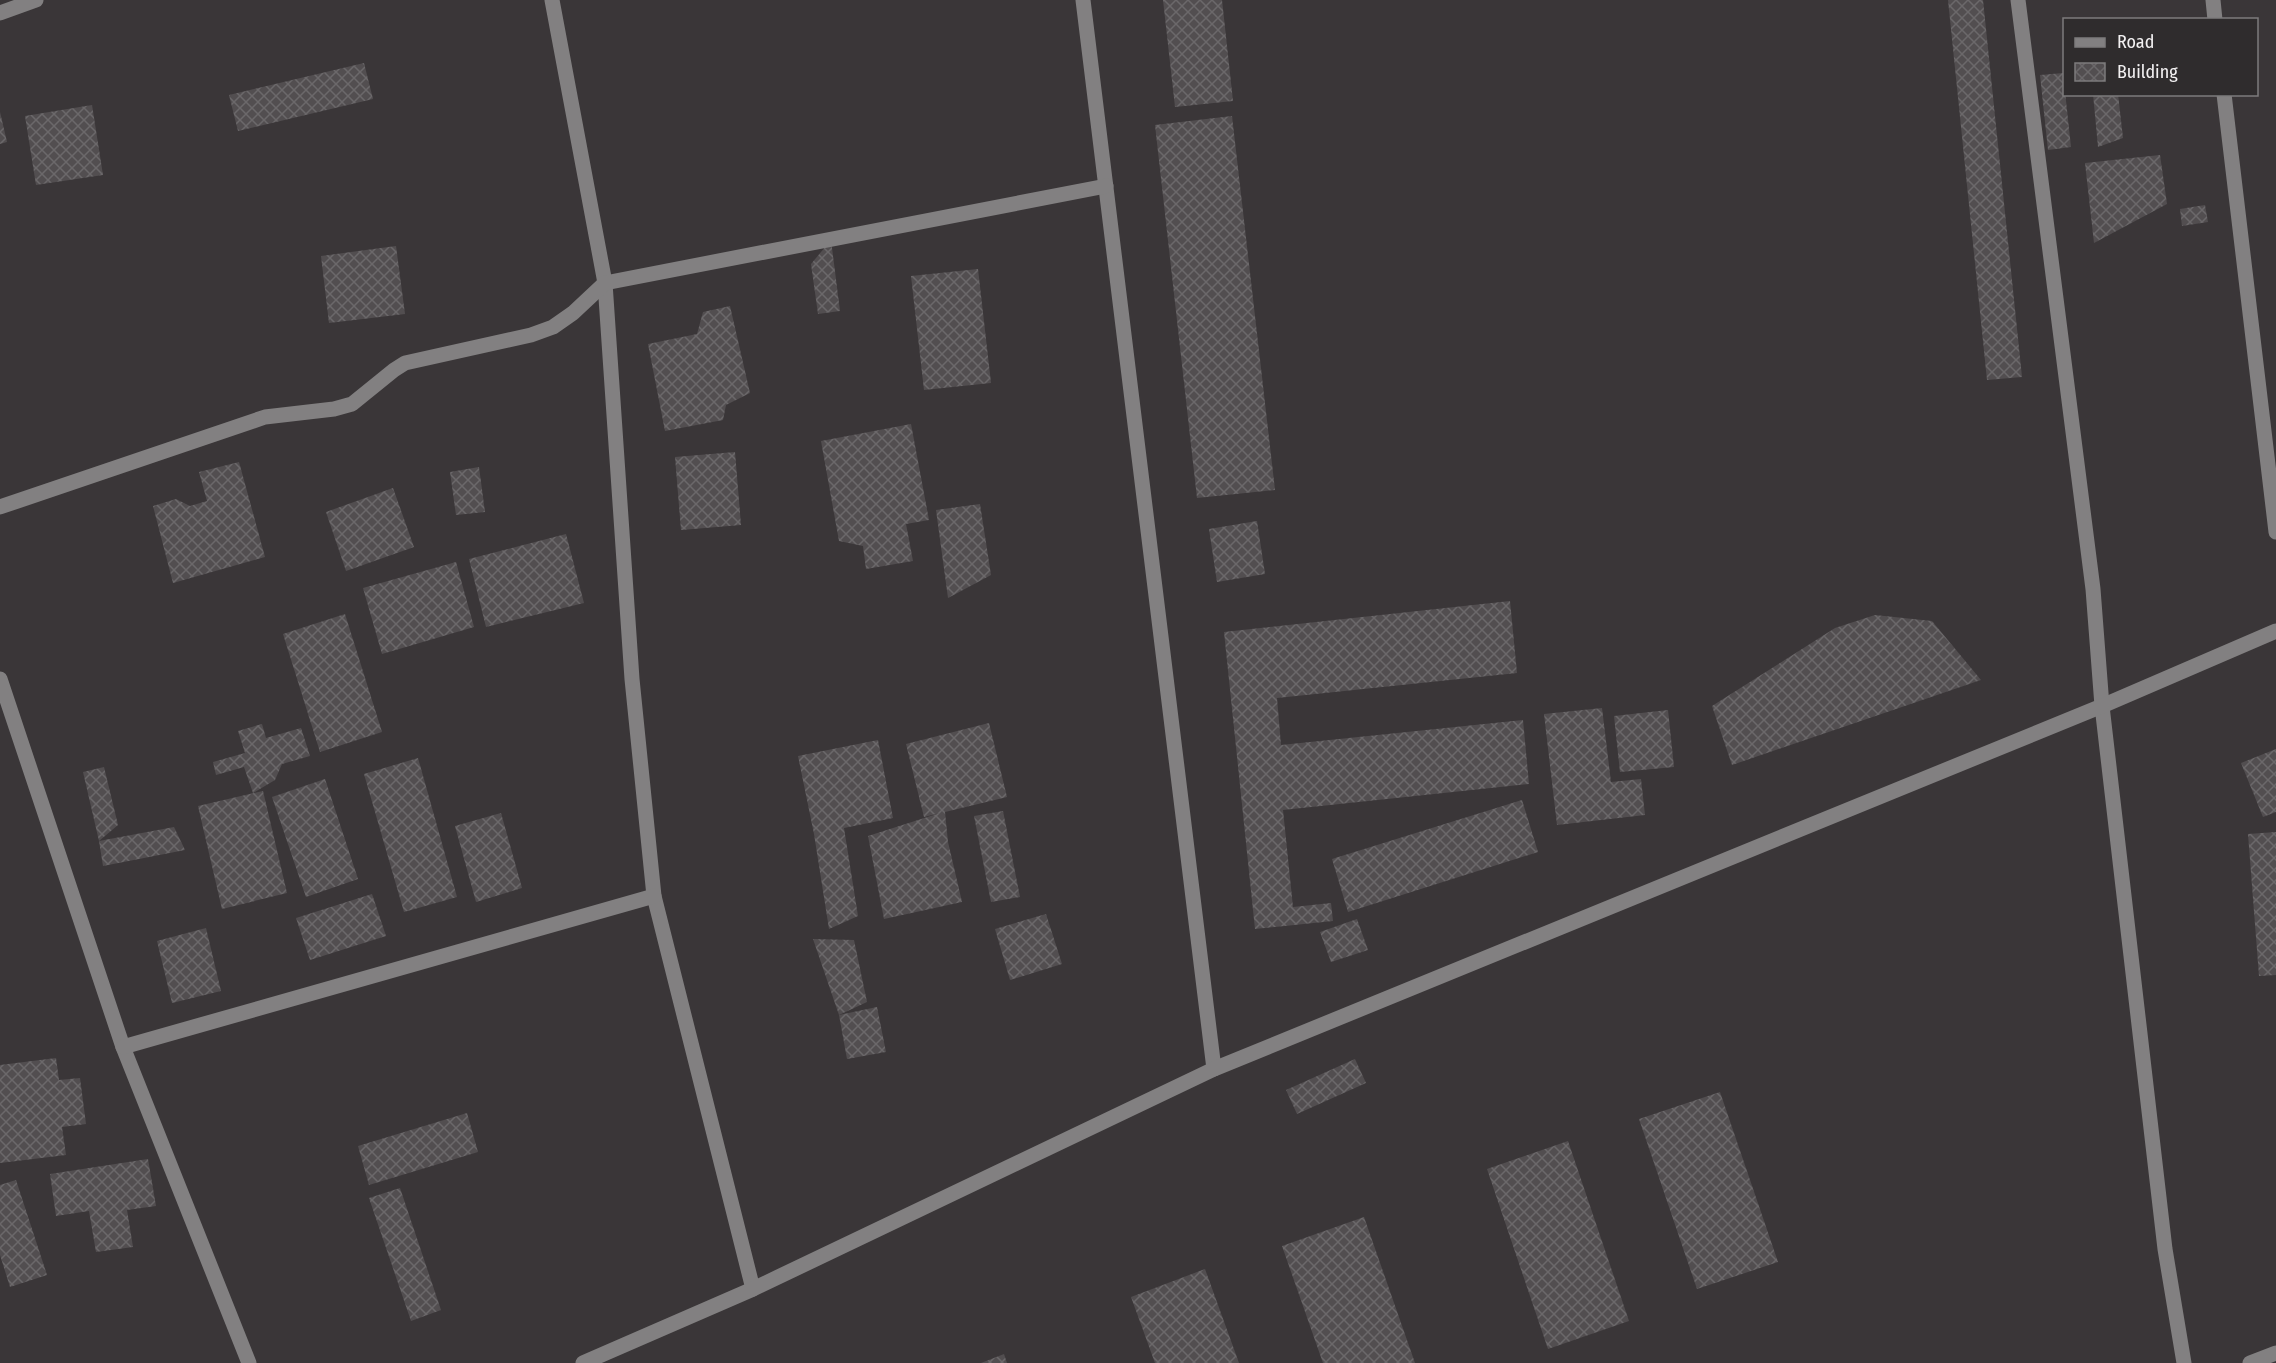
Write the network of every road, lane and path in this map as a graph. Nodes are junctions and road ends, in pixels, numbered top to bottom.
1 (36, 0) edge
2 (552, 0) edge
3 (1083, 0) edge
4 (2018, 0) edge
5 (2213, 0) edge
6 (0, 13) edge
7 (2215, 18) edge
8 (2224, 96) edge
9 (1106, 186) junction
10 (605, 283) junction
11 (0, 507) edge
12 (2276, 532) edge
13 (2276, 631) edge
14 (0, 679) edge
15 (2102, 706) junction
16 (654, 897) junction
17 (123, 1047) junction
18 (1214, 1068) junction
19 (753, 1289) junction
20 (2276, 1353) edge
21 (249, 1363) edge
22 (583, 1363) edge
23 (2184, 1363) edge
24 (2250, 1363) edge

1 - 6 street
2 - 10 street
3 - 9 street
4 - 15 street
5 - 7 street
8 - 12 street
9 - 10 street
9 - 18 street
10 - 11 street
10 - 16 street
13 - 15 street
14 - 17 street
15 - 18 street
15 - 23 street
16 - 17 street
16 - 19 street
17 - 21 street
18 - 19 street
19 - 22 street
20 - 24 street

